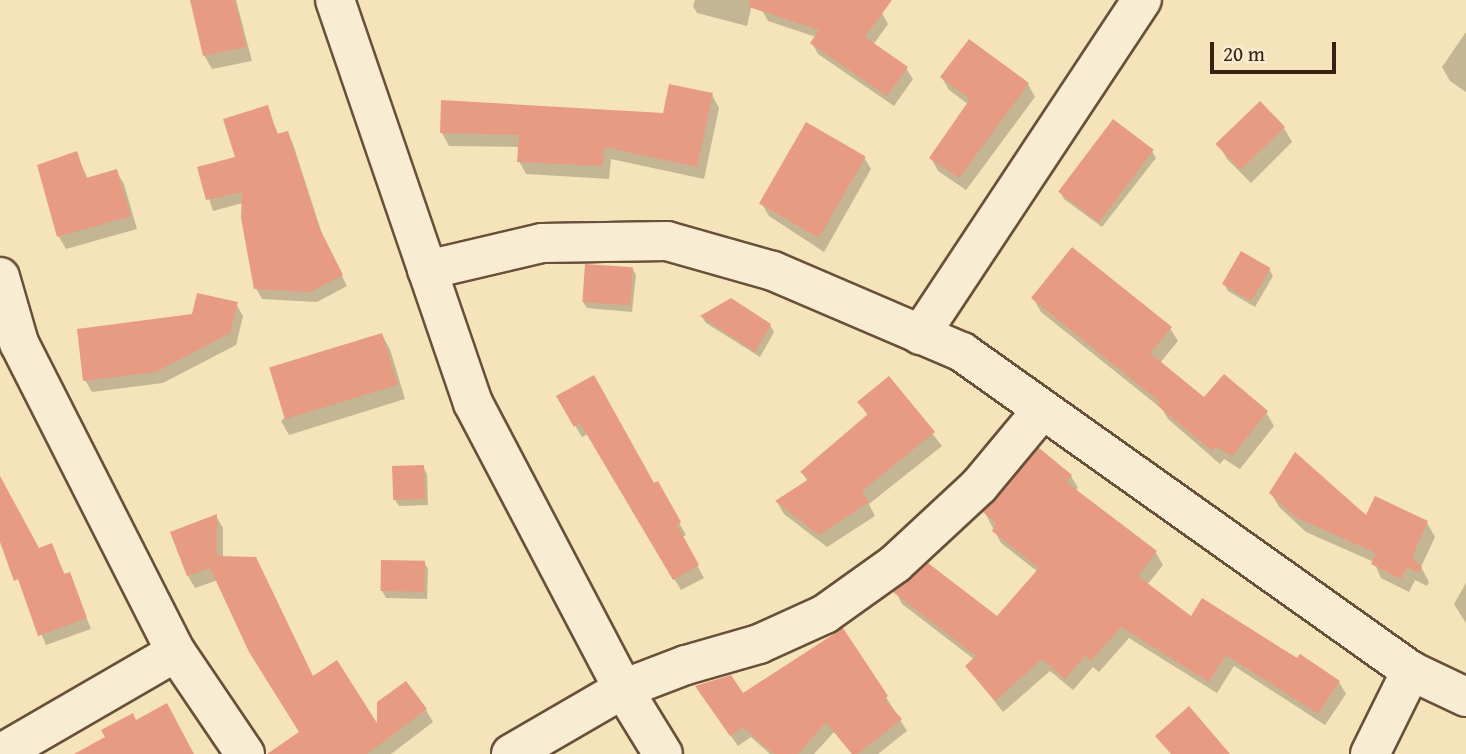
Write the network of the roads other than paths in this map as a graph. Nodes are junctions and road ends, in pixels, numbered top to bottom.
1 (335, 0) edge
2 (1142, 0) edge
3 (427, 271) junction
4 (0, 276) edge
5 (920, 335) junction
6 (9, 346) edge
7 (1042, 410) junction
8 (176, 652) junction
9 (1411, 671) junction
10 (623, 689) junction
11 (1466, 697) edge
12 (0, 754) edge
13 (245, 754) edge
14 (511, 754) edge
15 (663, 754) edge
16 (1370, 754) edge

1 - 3 street
2 - 5 street
3 - 5 street
3 - 10 street
4 - 6 street
5 - 7 street
6 - 8 street
7 - 9 street
7 - 10 street
8 - 12 street
8 - 13 street
9 - 11 street
9 - 16 street
10 - 14 street
10 - 15 street

